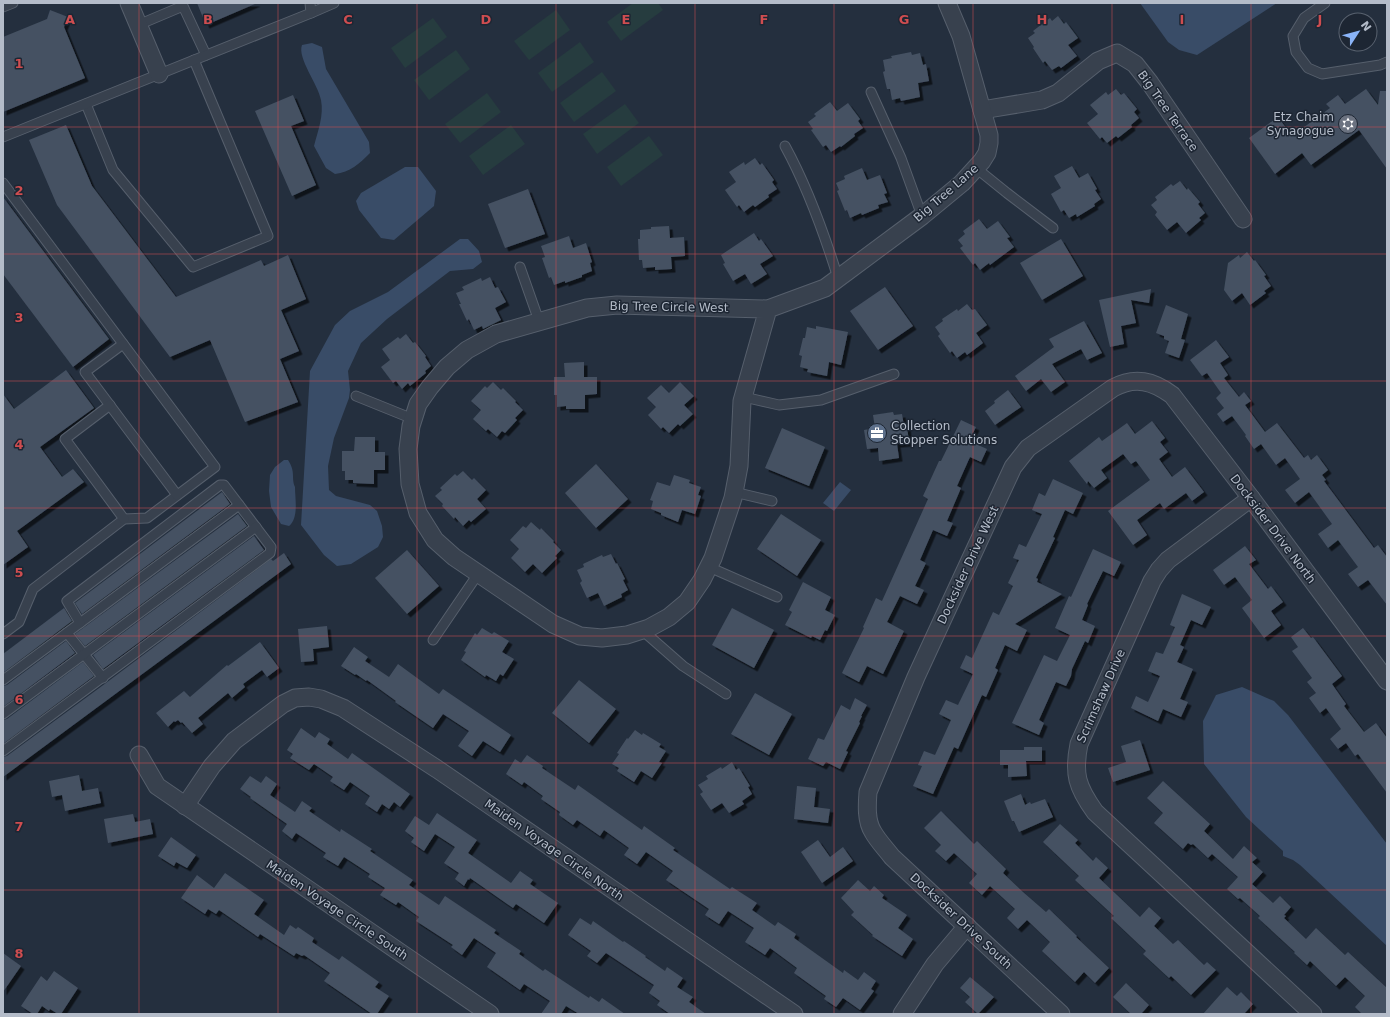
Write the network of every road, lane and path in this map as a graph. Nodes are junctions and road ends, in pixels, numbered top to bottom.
1 (13, 3) edge
2 (129, 3) edge
3 (310, 3) edge
4 (334, 3) edge
5 (947, 3) edge
6 (1325, 3) edge
7 (182, 5) edge
8 (3, 7) edge
9 (311, 13) junction
10 (138, 25) junction
11 (206, 55) junction
12 (194, 60) junction
13 (1387, 62) edge
14 (159, 74) junction
15 (871, 92) dead end
16 (86, 104) junction
17 (982, 110) junction
18 (3, 137) edge
19 (785, 146) dead end
20 (976, 168) junction
21 (3, 183) edge
22 (922, 216) junction
23 (1243, 219) dead end
24 (1053, 228) dead end
25 (520, 267) dead end
26 (838, 278) junction
27 (768, 309) junction
28 (539, 321) junction
29 (123, 344) junction
30 (894, 374) dead end
31 (1152, 383) joint
32 (356, 396) dead end
33 (744, 397) junction
34 (110, 405) junction
35 (413, 419) junction
36 (734, 492) junction
37 (178, 495) junction
38 (1251, 498) junction
39 (772, 501) dead end
40 (239, 505) junction
41 (124, 519) junction
42 (256, 527) junction
43 (709, 567) junction
44 (478, 574) junction
45 (777, 597) dead end
46 (80, 622) junction
47 (642, 630) junction
48 (67, 633) junction
49 (3, 634) edge
50 (433, 640) dead end
51 (84, 654) junction
52 (102, 678) junction
53 (3, 680) edge
54 (1387, 681) edge
55 (726, 694) dead end
56 (3, 714) edge
57 (3, 751) edge
58 (139, 755) dead end
59 (185, 806) junction
60 (869, 821) joint
61 (967, 926) junction
62 (490, 1014) edge
63 (794, 1014) edge
64 (902, 1014) edge
65 (1061, 1014) edge
66 (1312, 1014) edge

1 - 8 lane
2 - 10 street
3 - 9 lane
4 - 9 lane
5 - 17 street, Big Tree Lane
6 - 13 lane
7 - 10 lane
7 - 11 lane
9 - 11 lane
10 - 14 street
11 - 12 lane
12 - 14 lane
12 - 16 lane
14 - 16 lane
15 - 22 lane
16 - 18 lane
17 - 20 street, Big Tree Lane
17 - 23 street, Big Tree Terrace
19 - 26 lane
20 - 22 street, Big Tree Lane
20 - 24 lane
21 - 29 lane
22 - 26 street, Big Tree Lane
25 - 28 lane
26 - 27 street, Big Tree Lane
27 - 28 street, Big Tree Circle West
27 - 33 street, Big Tree Circle West
28 - 35 street, Big Tree Circle West
29 - 34 lane
29 - 37 lane
30 - 33 lane
31 - 38 street, Docksider Drive North
31 - 60 street, Docksider Drive West
32 - 35 lane
33 - 36 street, Big Tree Circle West
34 - 37 lane
34 - 41 lane
35 - 44 street, Big Tree Circle West
36 - 39 lane
36 - 43 street, Big Tree Circle West
37 - 41 lane
38 - 54 street, Docksider Drive North
38 - 66 street, Scrimshaw Drive
40 - 42 lane
40 - 46 lane
40 - 46 lane
41 - 49 lane
42 - 51 lane
42 - 52 lane
43 - 45 lane
43 - 47 street, Big Tree Circle West
44 - 47 street, Big Tree Circle West
44 - 50 lane
46 - 48 lane
47 - 55 lane
48 - 51 lane
48 - 53 lane
51 - 52 lane
51 - 56 lane
52 - 57 lane
58 - 59 street, Maiden Voyage Circle South
59 - 62 street, Maiden Voyage Circle South
59 - 63 street, Maiden Voyage Circle North
60 - 61 street, Docksider Drive South
61 - 64 street
61 - 65 street, Docksider Drive South

